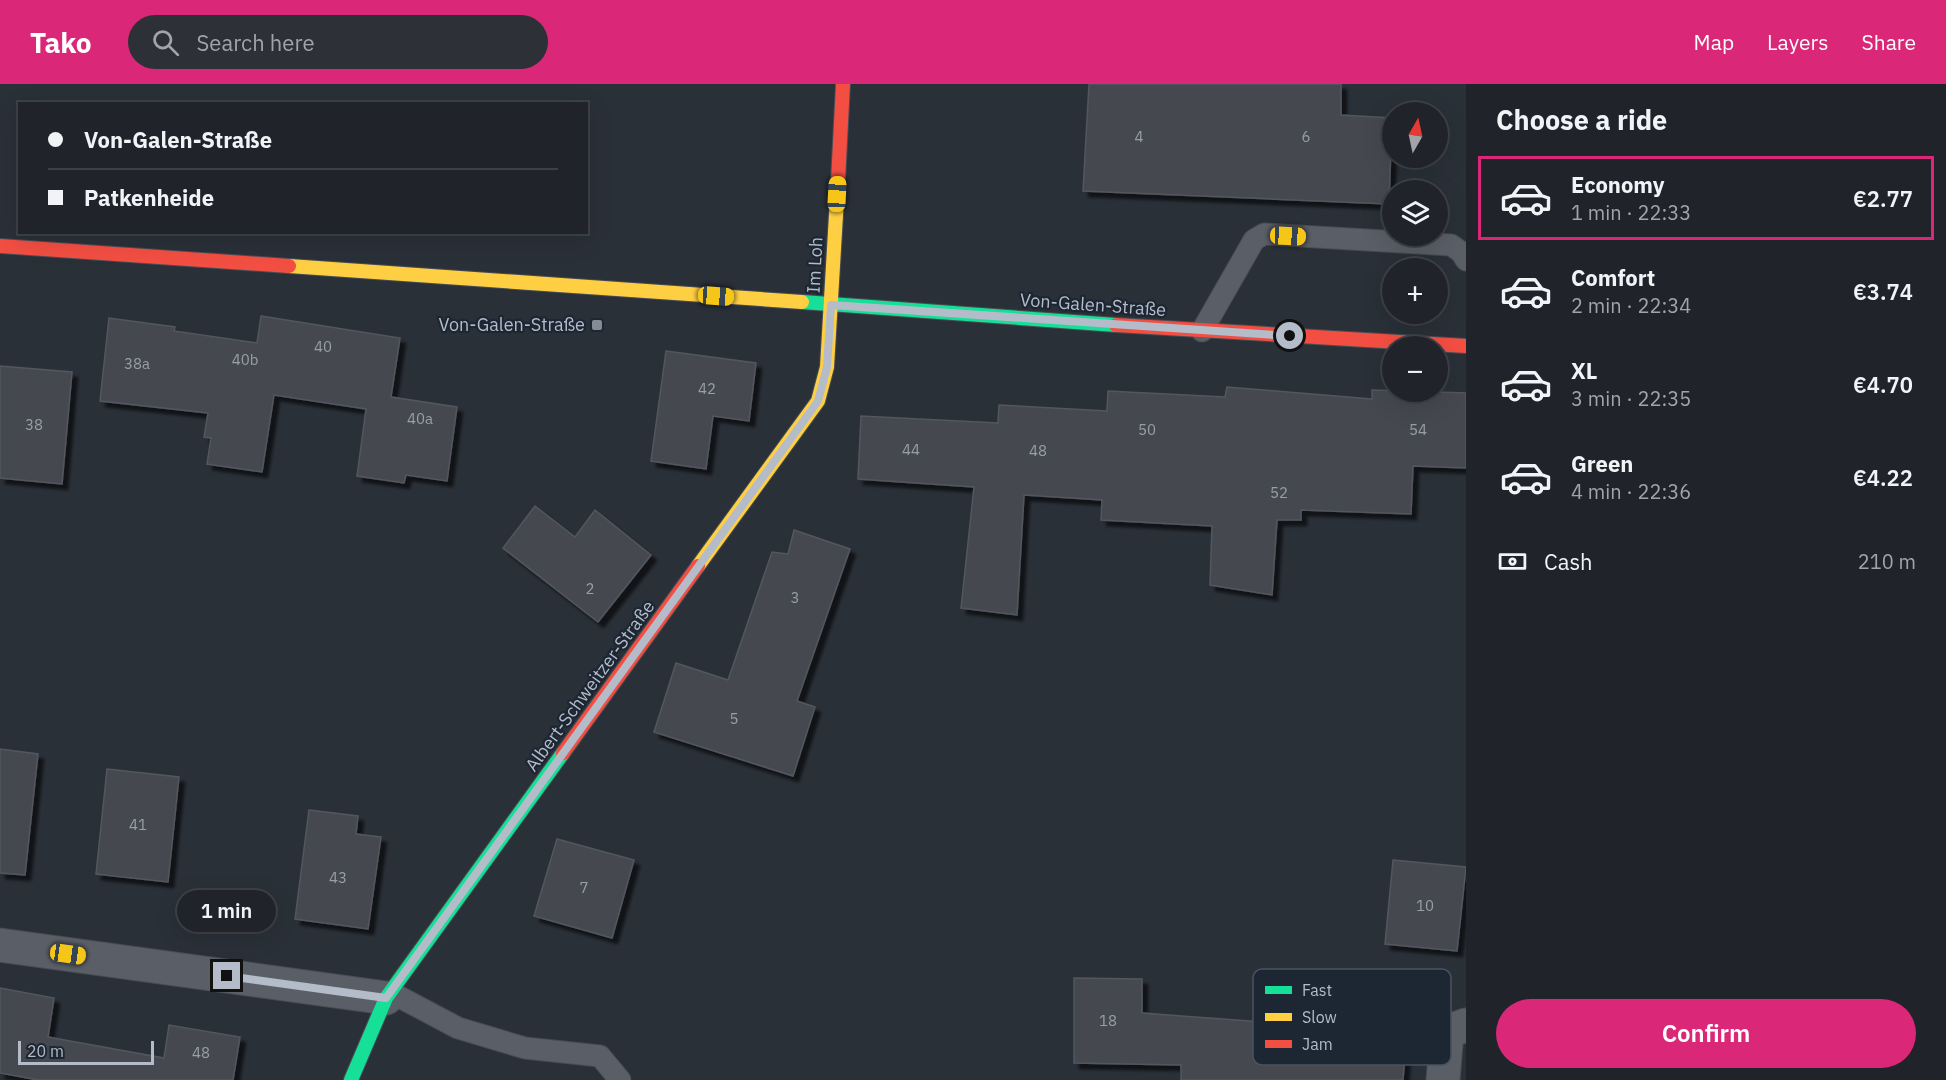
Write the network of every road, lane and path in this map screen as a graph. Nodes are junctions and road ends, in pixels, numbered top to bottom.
1 (843, 84) edge
2 (0, 246) edge
3 (1466, 260) edge
4 (831, 305) junction
5 (1202, 331) junction
6 (1466, 346) edge
7 (0, 945) edge
8 (388, 995) junction
9 (1466, 1025) edge
10 (1451, 1031) edge
11 (1444, 1065) edge
12 (351, 1080) edge
13 (620, 1080) edge
14 (1443, 1080) edge

1 - 4 street, Im Loh
2 - 4 street, Von-Galen-Straße
3 - 5 lane
4 - 5 street, Von-Galen-Straße
4 - 8 street, Albert-Schweitzer-Straße
5 - 6 street, Von-Galen-Straße
7 - 8 street
8 - 12 street, Albert-Schweitzer-Straße
8 - 13 lane
9 - 10 street
11 - 14 street

